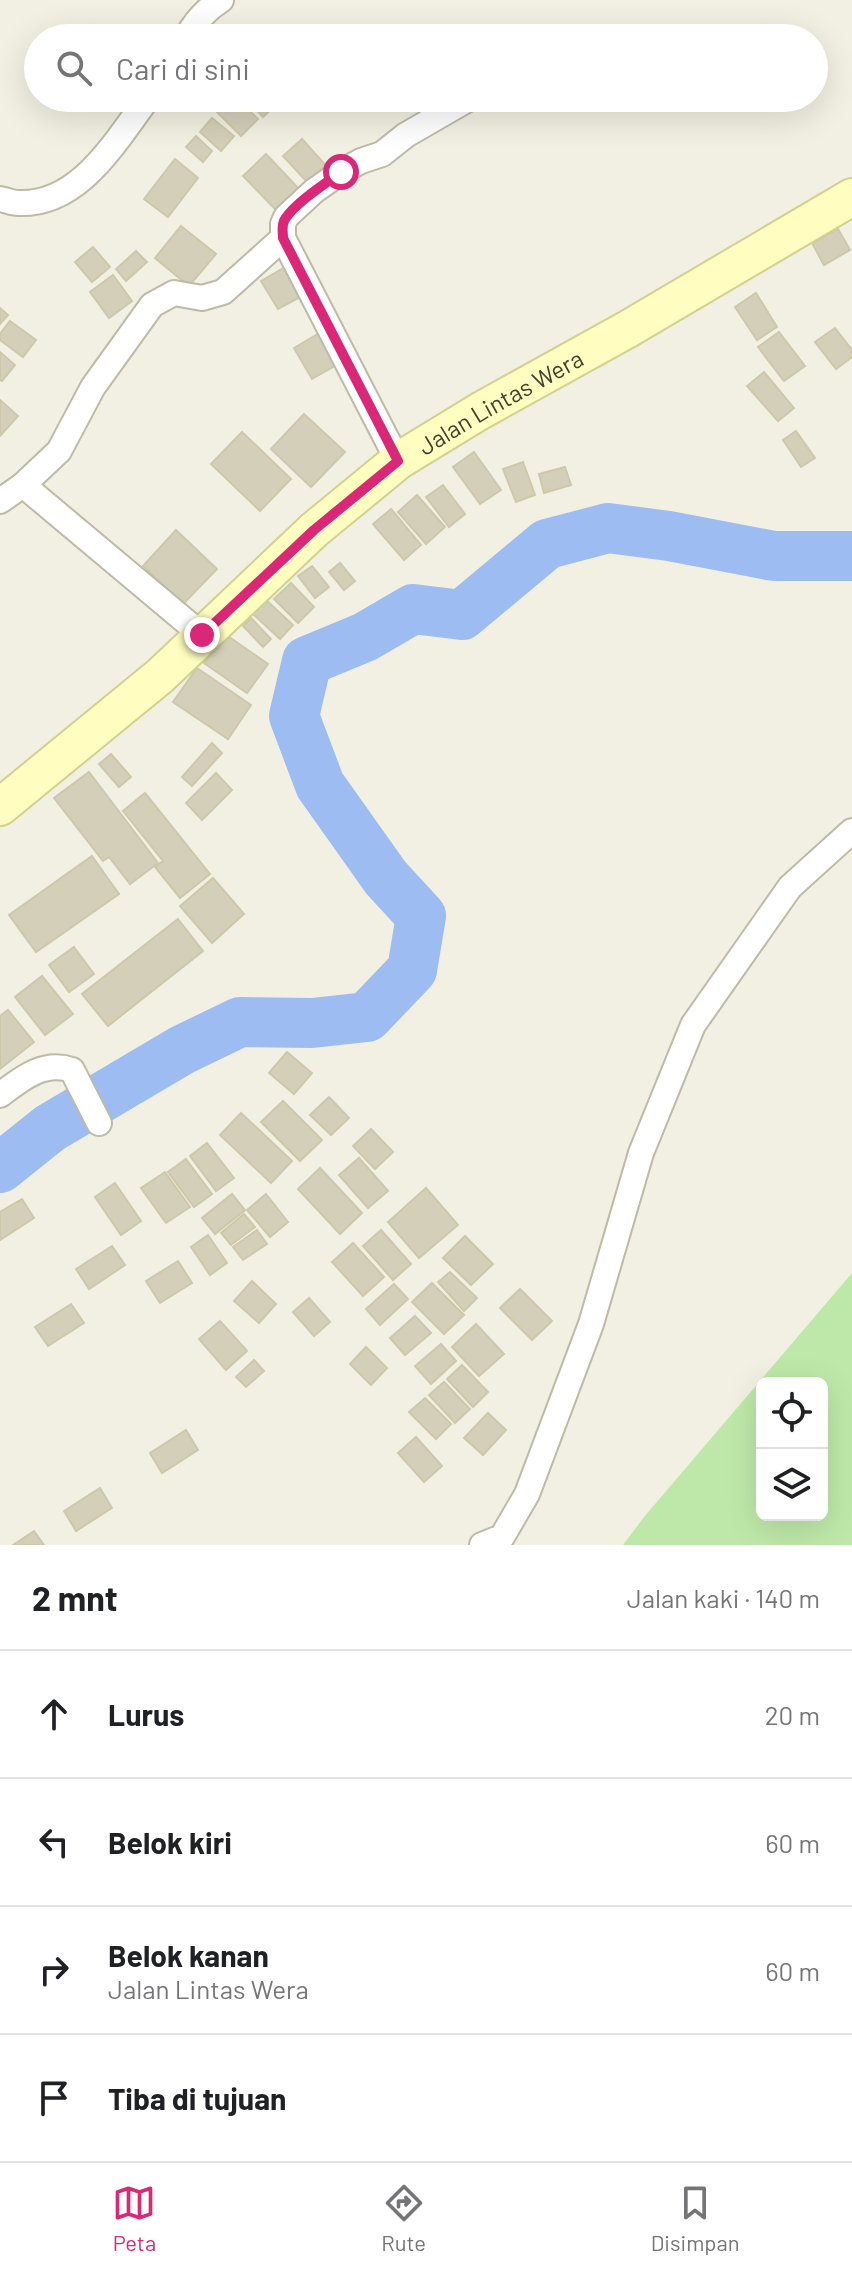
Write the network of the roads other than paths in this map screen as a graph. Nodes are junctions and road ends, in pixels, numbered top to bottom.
1 (221, 0) edge
2 (194, 24) edge
3 (137, 112) edge
4 (446, 112) edge
5 (852, 197) edge
6 (0, 199) edge
7 (283, 238) junction
8 (398, 461) junction
9 (23, 485) junction
10 (0, 501) edge
11 (202, 635) junction
12 (0, 807) edge
13 (852, 831) edge
14 (0, 1095) edge
15 (99, 1123) dead end
16 (482, 1545) edge

1 - 2 street
3 - 6 street
4 - 7 street
5 - 8 main road, Jalan Lintas Wera
7 - 8 street
7 - 9 street
8 - 11 main road, Jalan Lintas Wera
9 - 10 street
9 - 11 street
11 - 12 main road, Jalan Lintas Wera
13 - 16 street
14 - 15 street

